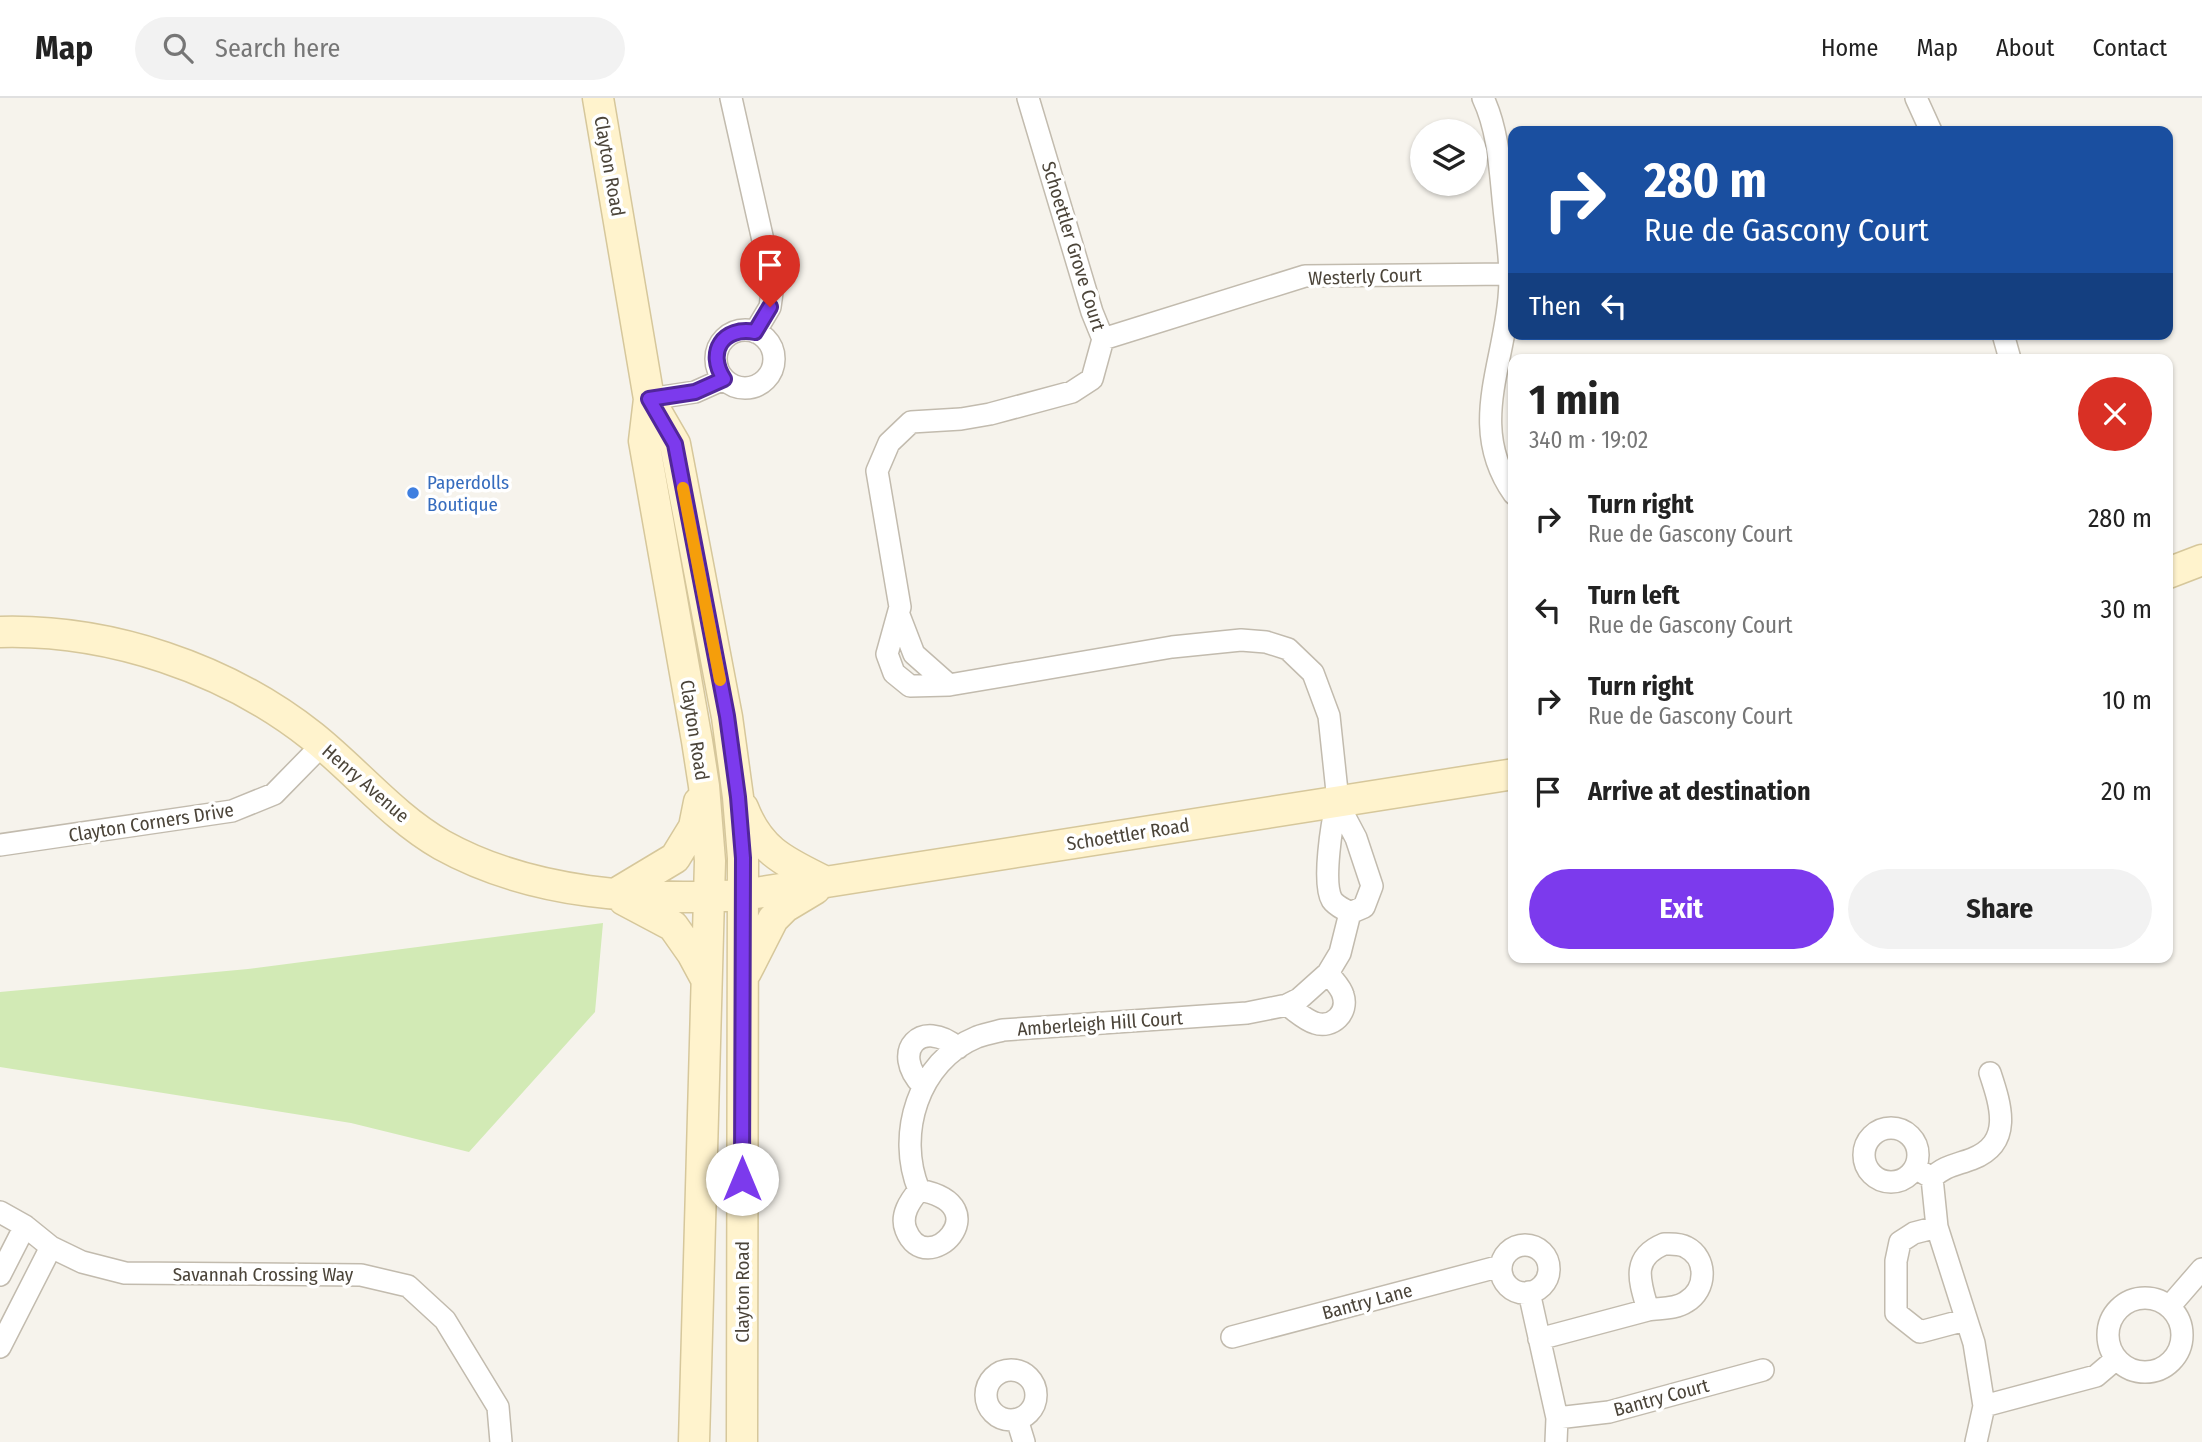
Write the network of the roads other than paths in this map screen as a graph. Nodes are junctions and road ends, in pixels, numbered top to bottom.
1 (598, 98) edge
2 (731, 98) edge
3 (1028, 98) edge
4 (1483, 98) edge
5 (1916, 98) edge
6 (1929, 126) edge
7 (1508, 246) edge
8 (1508, 274) edge
9 (1508, 306) edge
10 (755, 332) junction
11 (1103, 339) junction
12 (724, 379) junction
13 (649, 399) junction
14 (1508, 483) edge
15 (2202, 560) edge
16 (2173, 571) edge
17 (0, 632) edge
18 (322, 745) junction
19 (1508, 775) edge
20 (704, 786) junction
21 (738, 797) junction
22 (1337, 801) junction
23 (0, 845) edge
24 (826, 882) junction
25 (615, 894) junction
26 (743, 895) junction
27 (710, 897) junction
28 (1350, 912) junction
29 (1328, 973) junction
30 (706, 979) junction
31 (743, 979) junction
32 (1287, 1005) junction
33 (958, 1048) junction
34 (1990, 1073) dead end
35 (923, 1086) junction
36 (919, 1190) dead end
37 (0, 1212) edge
38 (25, 1226) junction
39 (1937, 1227) junction
40 (51, 1247) junction
41 (1501, 1266) junction
42 (2202, 1269) edge
43 (0, 1275) edge
44 (1529, 1292) junction
45 (2169, 1307) junction
46 (1648, 1310) dead end
47 (1965, 1320) junction
48 (1232, 1336) dead end
49 (1539, 1339) junction
50 (0, 1347) edge
51 (2116, 1359) junction
52 (1763, 1370) dead end
53 (1984, 1406) junction
54 (1557, 1418) junction
55 (1017, 1419) dead end
56 (502, 1442) edge
57 (694, 1442) edge
58 (742, 1442) edge
59 (1024, 1442) edge
60 (1556, 1442) edge
61 (1976, 1442) edge

1 - 13 main road, Clayton Road
2 - 10 street
3 - 11 street, Schoettler Grove Court
4 - 7 street
5 - 6 street
8 - 11 street, Westerly Court
9 - 14 street
10 - 12 street
10 - 12 street
11 - 22 street, Schoettler Grove Court
12 - 13 street
13 - 20 main road, Clayton Road
13 - 21 main road, Clayton Road
15 - 16 main road
17 - 18 main road, Henry Avenue
18 - 23 street, Clayton Corners Drive
18 - 25 main road, Henry Avenue
19 - 22 main road, Schoettler Road
20 - 25 main road
20 - 27 main road, Clayton Road
21 - 24 main road
21 - 26 main road, Clayton Road
22 - 24 main road, Schoettler Road
22 - 28 street
22 - 28 street, Amberleigh Hill Court
24 - 26 main road, Schoettler Road
24 - 31 main road
25 - 27 main road, Henry Avenue
25 - 30 main road
26 - 27 main road, Henry Avenue
26 - 31 main road, Clayton Road
27 - 30 main road, Clayton Road
28 - 29 street, Amberleigh Hill Court
29 - 32 street, Amberleigh Hill Court
29 - 32 street
30 - 57 main road, Clayton Road
31 - 58 main road, Clayton Road
32 - 33 street, Amberleigh Hill Court
33 - 35 street, Amberleigh Hill Court
33 - 35 street
34 - 39 street
35 - 36 street, Amberleigh Hill Court
37 - 38 street, Savannah Crossing Way
38 - 40 street, Savannah Crossing Way
38 - 43 street
39 - 47 street
39 - 47 street
40 - 50 street
40 - 56 street, Savannah Crossing Way
41 - 44 street
41 - 44 street, Bantry Lane
41 - 48 street, Bantry Lane
42 - 45 street
44 - 49 street
45 - 51 street
45 - 51 street
46 - 49 street
47 - 53 street
49 - 54 street
51 - 53 street
52 - 54 street, Bantry Court
53 - 61 street
54 - 60 street
55 - 59 street

